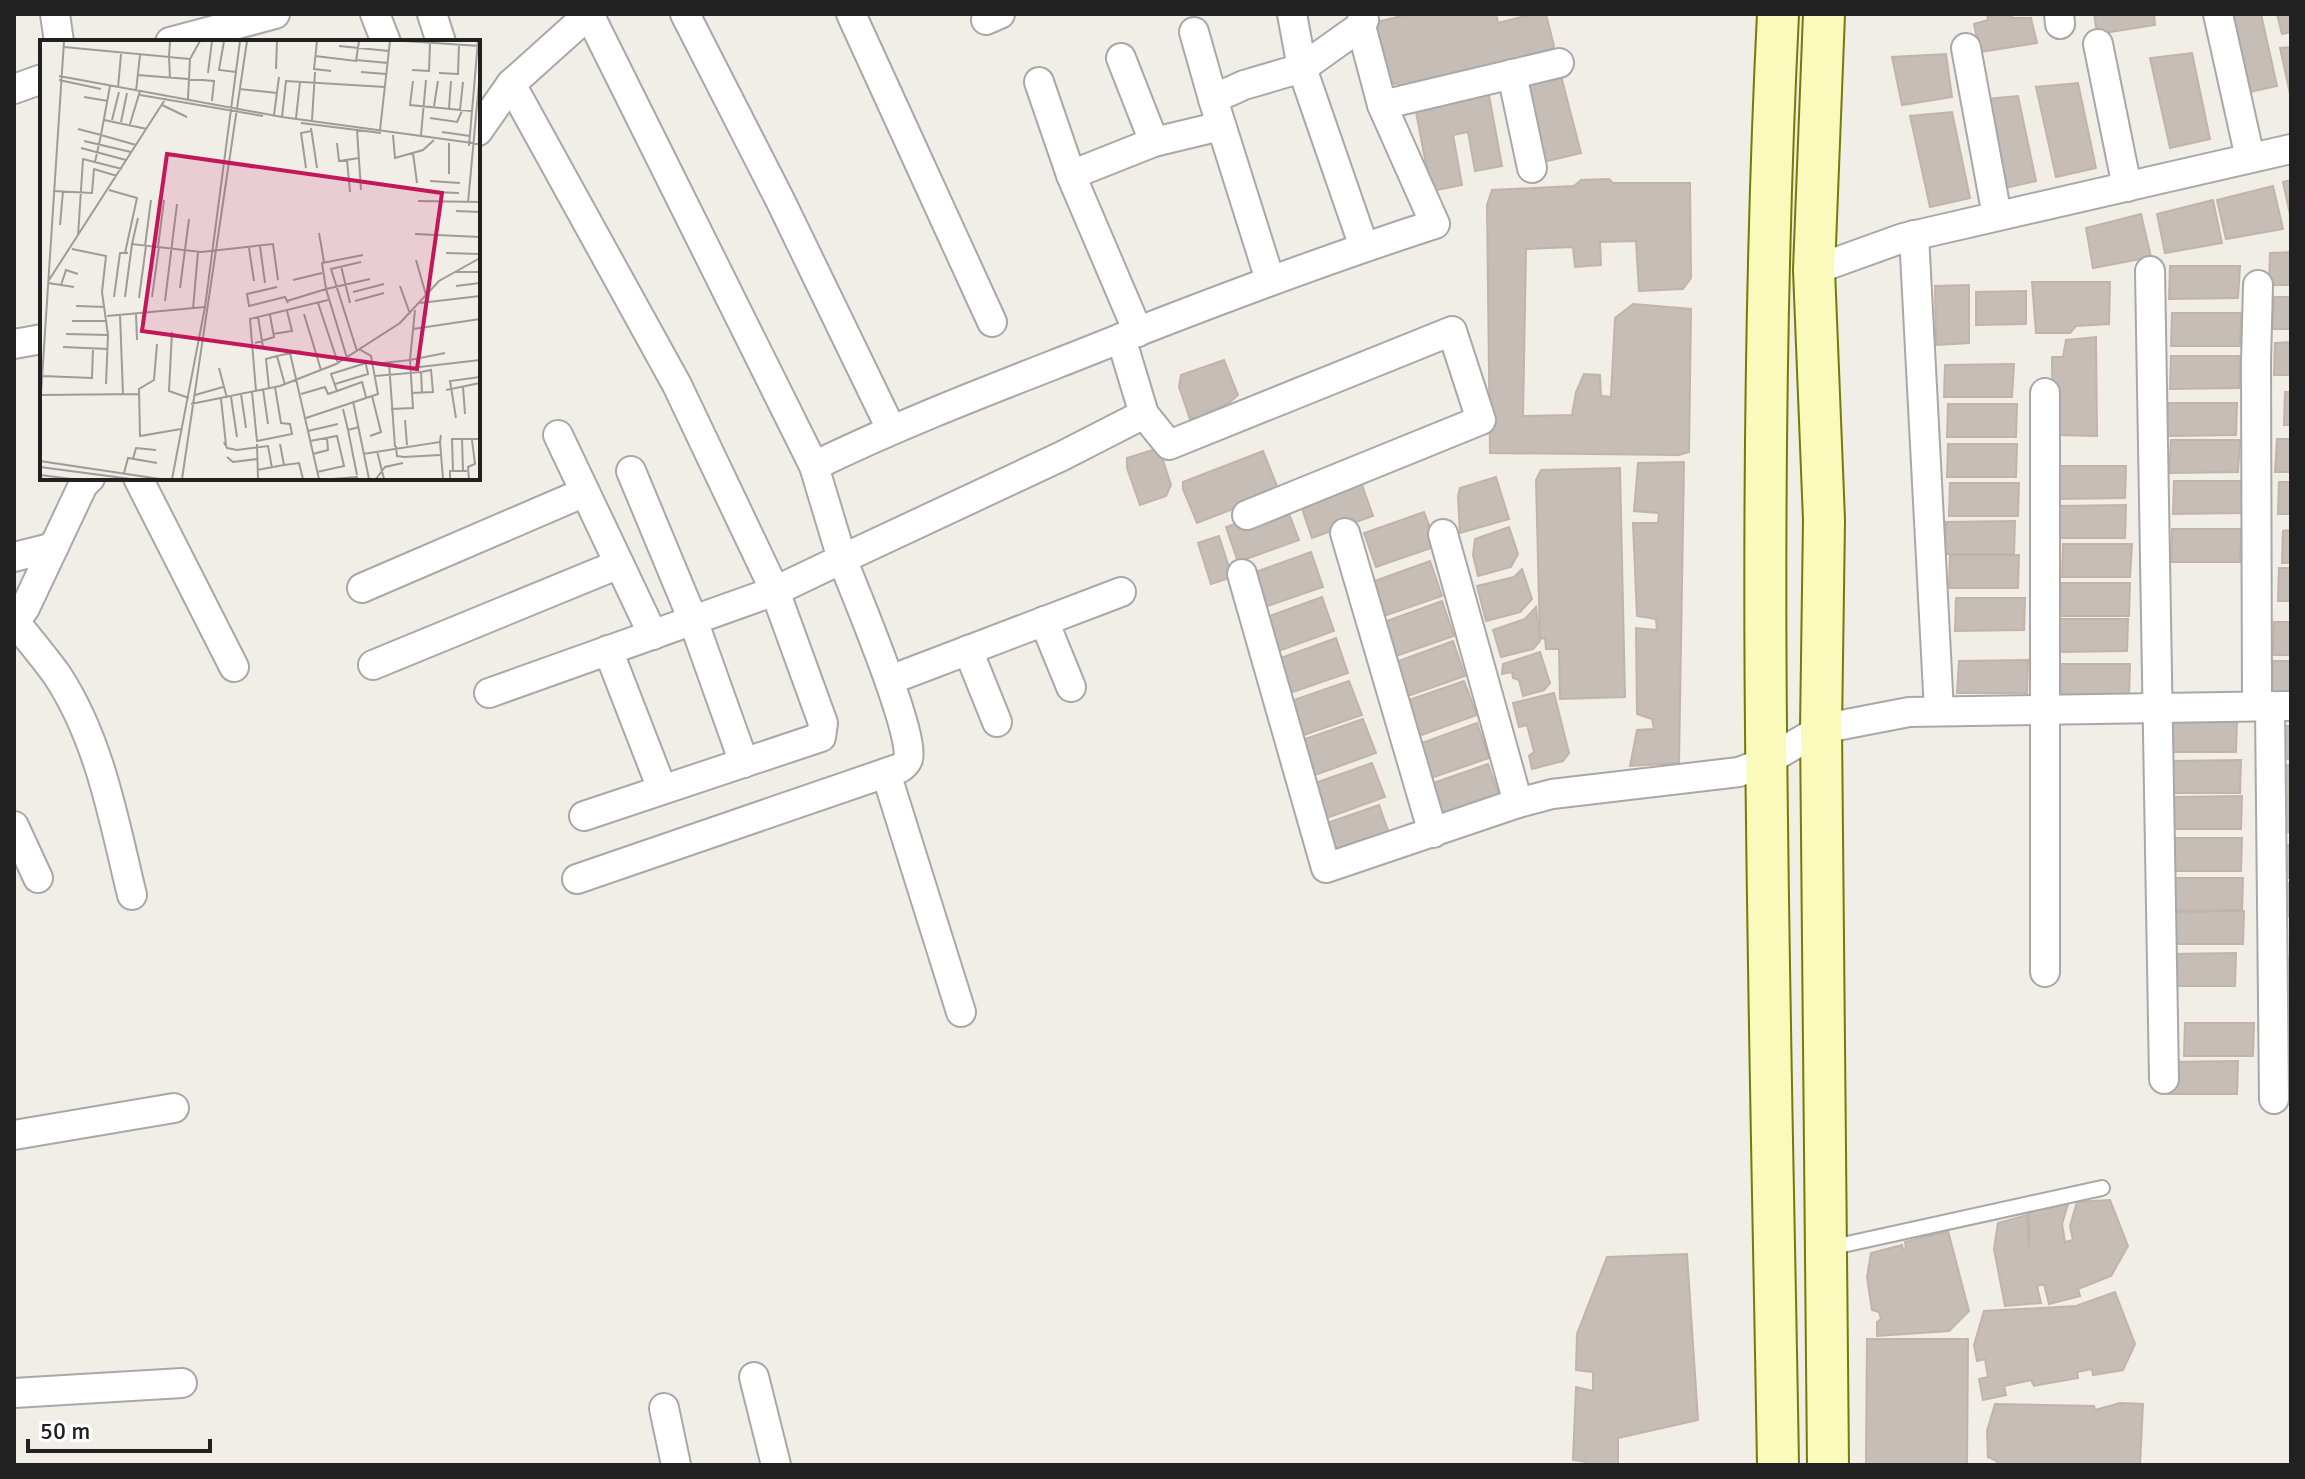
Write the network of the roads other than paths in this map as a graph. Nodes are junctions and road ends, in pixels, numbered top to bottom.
1 (55, 14) edge
2 (275, 14) edge
3 (375, 14) edge
4 (432, 14) edge
5 (589, 14) edge
6 (685, 14) edge
7 (851, 14) edge
8 (1292, 14) edge
9 (1778, 14) edge
10 (1824, 14) edge
11 (2218, 14) edge
12 (1368, 18) edge
13 (238, 19) edge
14 (1194, 32) dead end
15 (59, 40) edge
16 (176, 40) edge
17 (385, 40) edge
18 (440, 40) edge
19 (2098, 44) dead end
20 (1966, 48) dead end
21 (1121, 58) dead end
22 (1559, 63) dead end
23 (1302, 68) junction
24 (1512, 74) junction
25 (40, 80) edge
26 (1039, 82) dead end
27 (14, 89) edge
28 (497, 91) edge
29 (1382, 105) junction
30 (1217, 112) junction
31 (480, 127) edge
32 (1154, 142) junction
33 (2291, 149) edge
34 (2250, 158) junction
35 (1532, 168) dead end
36 (1071, 175) junction
37 (2127, 187) junction
38 (1997, 216) junction
39 (1914, 235) junction
40 (1364, 247) junction
41 (1814, 270) junction
42 (2150, 271) dead end
43 (1270, 280) junction
44 (2258, 285) dead end
45 (992, 322) dead end
46 (1130, 335) junction
47 (40, 339) edge
48 (14, 344) edge
49 (2045, 393) dead end
50 (1144, 414) junction
51 (891, 429) junction
52 (558, 435) dead end
53 (814, 466) junction
54 (631, 471) dead end
55 (85, 480) edge
56 (139, 480) edge
57 (585, 492) junction
58 (1247, 515) dead end
59 (1345, 533) dead end
60 (1443, 534) dead end
61 (54, 547) junction
62 (14, 557) edge
63 (842, 559) junction
64 (619, 564) junction
65 (1242, 574) dead end
66 (362, 588) dead end
67 (775, 591) junction
68 (1121, 592) dead end
69 (693, 620) junction
70 (1044, 621) junction
71 (14, 622) edge
72 (653, 635) junction
73 (608, 650) junction
74 (968, 650) junction
75 (373, 665) dead end
76 (234, 667) dead end
77 (890, 680) junction
78 (1071, 687) dead end
79 (489, 693) dead end
80 (2273, 706) edge
81 (2156, 708) junction
82 (2046, 710) junction
83 (1939, 711) junction
84 (997, 722) dead end
85 (1821, 729) junction
86 (1765, 762) junction
87 (744, 763) junction
88 (886, 773) junction
89 (662, 789) junction
90 (1518, 803) junction
91 (584, 816) dead end
92 (14, 826) edge
93 (1433, 833) junction
94 (38, 878) dead end
95 (577, 879) dead end
96 (132, 895) dead end
97 (2045, 972) dead end
98 (961, 1012) dead end
99 (2164, 1079) dead end
100 (2274, 1099) dead end
101 (174, 1108) dead end
102 (14, 1135) edge
103 (2102, 1188) dead end
104 (1826, 1248) junction
105 (754, 1377) dead end
106 (182, 1383) dead end
107 (14, 1393) edge
108 (664, 1408) dead end
109 (676, 1465) edge
110 (776, 1465) edge
111 (1778, 1465) edge
112 (1828, 1465) edge

1 - 15 street
2 - 13 street
3 - 17 street
4 - 18 street
5 - 28 street
5 - 53 street
6 - 51 street
7 - 45 street
8 - 23 street
9 - 86 street
10 - 41 street
11 - 34 street
12 - 23 street
12 - 29 street
13 - 16 street
14 - 30 street
19 - 37 street
20 - 38 street
21 - 32 street
22 - 24 street
23 - 30 street
23 - 40 street
24 - 29 street
24 - 35 street
25 - 27 street
26 - 36 street
28 - 31 street
28 - 67 street
29 - 40 street
30 - 32 street
30 - 43 street
32 - 36 street
33 - 34 street
34 - 37 street
36 - 46 street
37 - 38 street
38 - 39 street
39 - 41 street
39 - 83 street
40 - 43 street
41 - 85 street
42 - 81 street
43 - 46 street
44 - 80 street
46 - 50 street
46 - 51 street
47 - 48 street
49 - 82 street
50 - 58 street
50 - 63 street
51 - 53 street
52 - 57 street
53 - 63 street
54 - 69 street
55 - 61 street
56 - 76 street
57 - 64 street
57 - 66 street
59 - 93 street
60 - 90 street
61 - 62 street
61 - 71 street
63 - 67 street
63 - 77 street
64 - 72 street
64 - 75 street
65 - 93 street
67 - 69 street
67 - 87 street
68 - 70 street
69 - 72 street
69 - 87 street
70 - 74 street
70 - 78 street
71 - 96 street
72 - 73 street
73 - 79 street
73 - 89 street
74 - 77 street
74 - 84 street
77 - 88 street
80 - 81 street
80 - 100 street
81 - 82 street
81 - 99 street
82 - 83 street
82 - 97 street
83 - 85 street
85 - 86 street
85 - 104 street
86 - 90 street
86 - 111 street
87 - 89 street
88 - 95 street
88 - 98 street
89 - 91 street
90 - 93 street
92 - 94 street
101 - 102 street
103 - 104 lane
104 - 112 street
105 - 110 street
106 - 107 street
108 - 109 street

